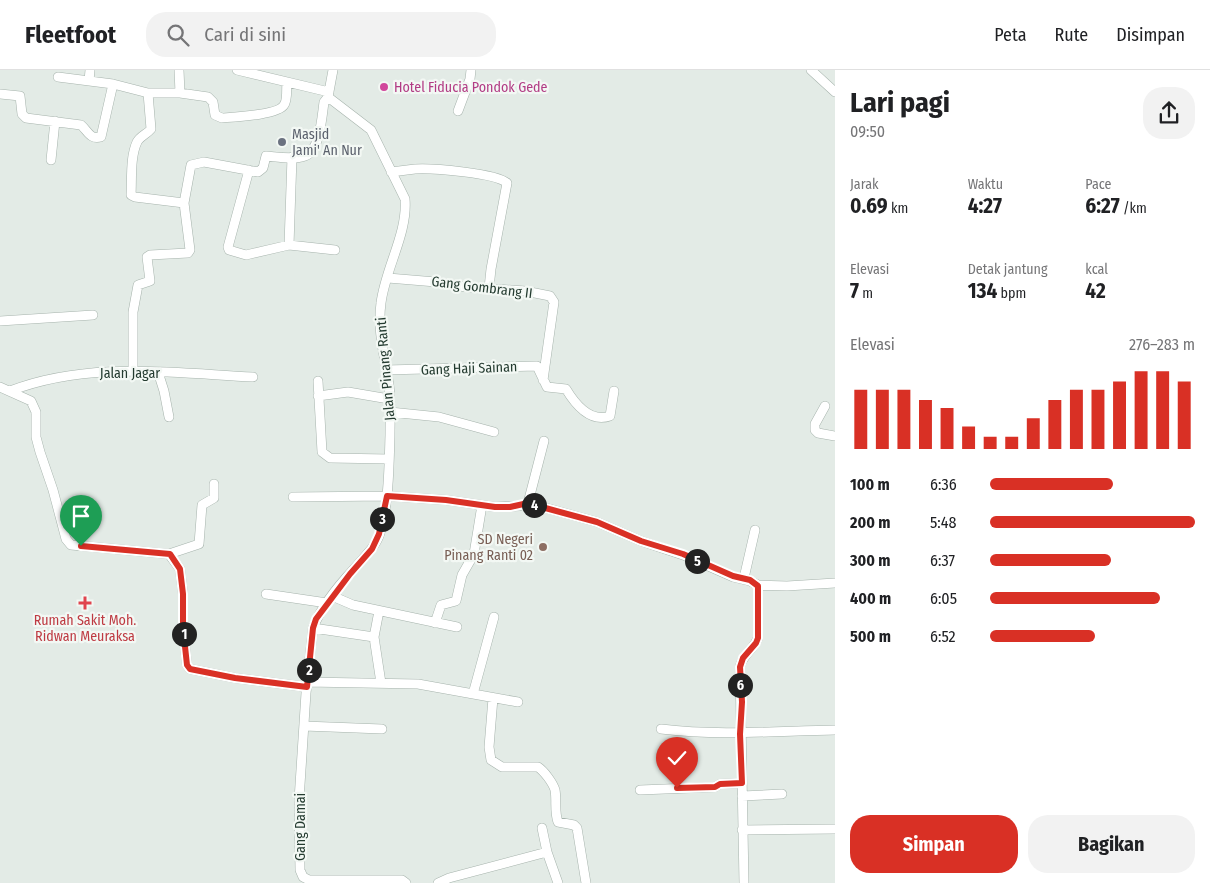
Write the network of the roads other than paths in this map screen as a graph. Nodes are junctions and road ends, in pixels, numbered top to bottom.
1 (90, 70) edge
2 (179, 70) edge
3 (237, 70) edge
4 (333, 70) edge
5 (471, 70) edge
6 (810, 70) edge
7 (58, 77) dead end
8 (89, 81) junction
9 (287, 82) junction
10 (112, 84) junction
11 (835, 92) edge
12 (148, 93) junction
13 (180, 93) junction
14 (0, 94) edge
15 (328, 95) junction
16 (458, 111) dead end
17 (55, 121) junction
18 (292, 157) junction
19 (51, 160) dead end
20 (248, 170) junction
21 (392, 172) junction
22 (184, 203) junction
23 (289, 245) junction
24 (335, 250) dead end
25 (388, 278) junction
26 (489, 288) junction
27 (93, 316) dead end
28 (0, 321) edge
29 (386, 370) junction
30 (133, 372) junction
31 (158, 372) junction
32 (253, 377) dead end
33 (318, 381) dead end
34 (543, 381) junction
35 (0, 387) edge
36 (10, 390) junction
37 (614, 391) dead end
38 (318, 396) junction
39 (389, 399) junction
40 (825, 406) dead end
41 (390, 412) junction
42 (168, 417) dead end
43 (494, 432) dead end
44 (835, 436) edge
45 (544, 441) dead end
46 (389, 459) junction
47 (214, 484) dead end
48 (387, 496) junction
49 (293, 497) dead end
50 (528, 503) junction
51 (482, 505) junction
52 (755, 530) dead end
53 (170, 554) junction
54 (744, 578) junction
55 (835, 583) edge
56 (758, 586) junction
57 (266, 594) dead end
58 (330, 600) junction
59 (379, 611) junction
60 (494, 617) dead end
61 (435, 622) junction
62 (457, 627) dead end
63 (313, 628) junction
64 (374, 637) junction
65 (381, 683) junction
66 (307, 684) junction
67 (473, 694) junction
68 (492, 698) junction
69 (518, 702) dead end
70 (304, 726) junction
71 (382, 729) dead end
72 (661, 729) dead end
73 (835, 730) edge
74 (740, 734) junction
75 (302, 767) joint
76 (742, 783) junction
77 (640, 790) dead end
78 (782, 794) dead end
79 (742, 796) junction
80 (542, 828) dead end
81 (835, 829) edge
82 (742, 830) junction
83 (547, 852) junction
84 (404, 882) edge
85 (438, 883) edge
86 (558, 883) edge
87 (586, 883) edge
88 (744, 883) edge

1 - 8 street
2 - 13 street
3 - 9 street
4 - 15 street
5 - 16 street
6 - 11 street
7 - 8 street
8 - 10 street
9 - 13 street
9 - 15 street
10 - 12 street
10 - 17 street
12 - 13 street
12 - 22 street
14 - 17 street
15 - 18 street
15 - 21 street, Jalan Pinang Ranti
17 - 19 street
18 - 20 street
18 - 23 street
20 - 22 street
20 - 23 street
21 - 25 street, Jalan Pinang Ranti
21 - 26 street
22 - 30 street
23 - 24 street
25 - 26 street, Gang Gombrang II
25 - 29 street, Jalan Pinang Ranti
26 - 34 street, Gang Gombrang II
27 - 28 street
29 - 34 street, Gang Haji Sainan
29 - 39 street, Jalan Pinang Ranti
30 - 31 street, Jalan Jagar
30 - 36 street, Jalan Jagar
31 - 32 street, Jalan Jagar
31 - 42 street
33 - 38 street
34 - 37 street
35 - 36 street
36 - 53 street
38 - 39 street
38 - 46 street
39 - 41 street, Jalan Pinang Ranti
40 - 44 street
41 - 43 street
41 - 46 street, Jalan Pinang Ranti
45 - 50 street
46 - 48 street, Jalan Pinang Ranti
47 - 53 street
48 - 49 street
48 - 51 street
48 - 58 street, Jalan Pinang Ranti
50 - 51 street
50 - 54 street
51 - 61 street
52 - 54 street
53 - 66 street
54 - 56 street
55 - 56 street
56 - 74 street
57 - 58 street
58 - 59 street
58 - 63 street, Jalan Pinang Ranti
59 - 61 street
59 - 64 street
60 - 67 street
61 - 62 street
63 - 64 street
63 - 66 street, Jalan Pinang Ranti
64 - 65 street
65 - 66 street
65 - 67 street
66 - 70 street, Jalan Pinang Ranti
67 - 68 street
68 - 69 street
68 - 87 street
70 - 71 street
70 - 75 street, Jalan Pinang Ranti
72 - 74 street
73 - 74 street
74 - 76 street
75 - 84 street, Gang Damai
76 - 77 street
76 - 79 street
78 - 79 street
79 - 82 street
80 - 83 street
81 - 82 street
82 - 88 street
83 - 85 street
83 - 86 street

